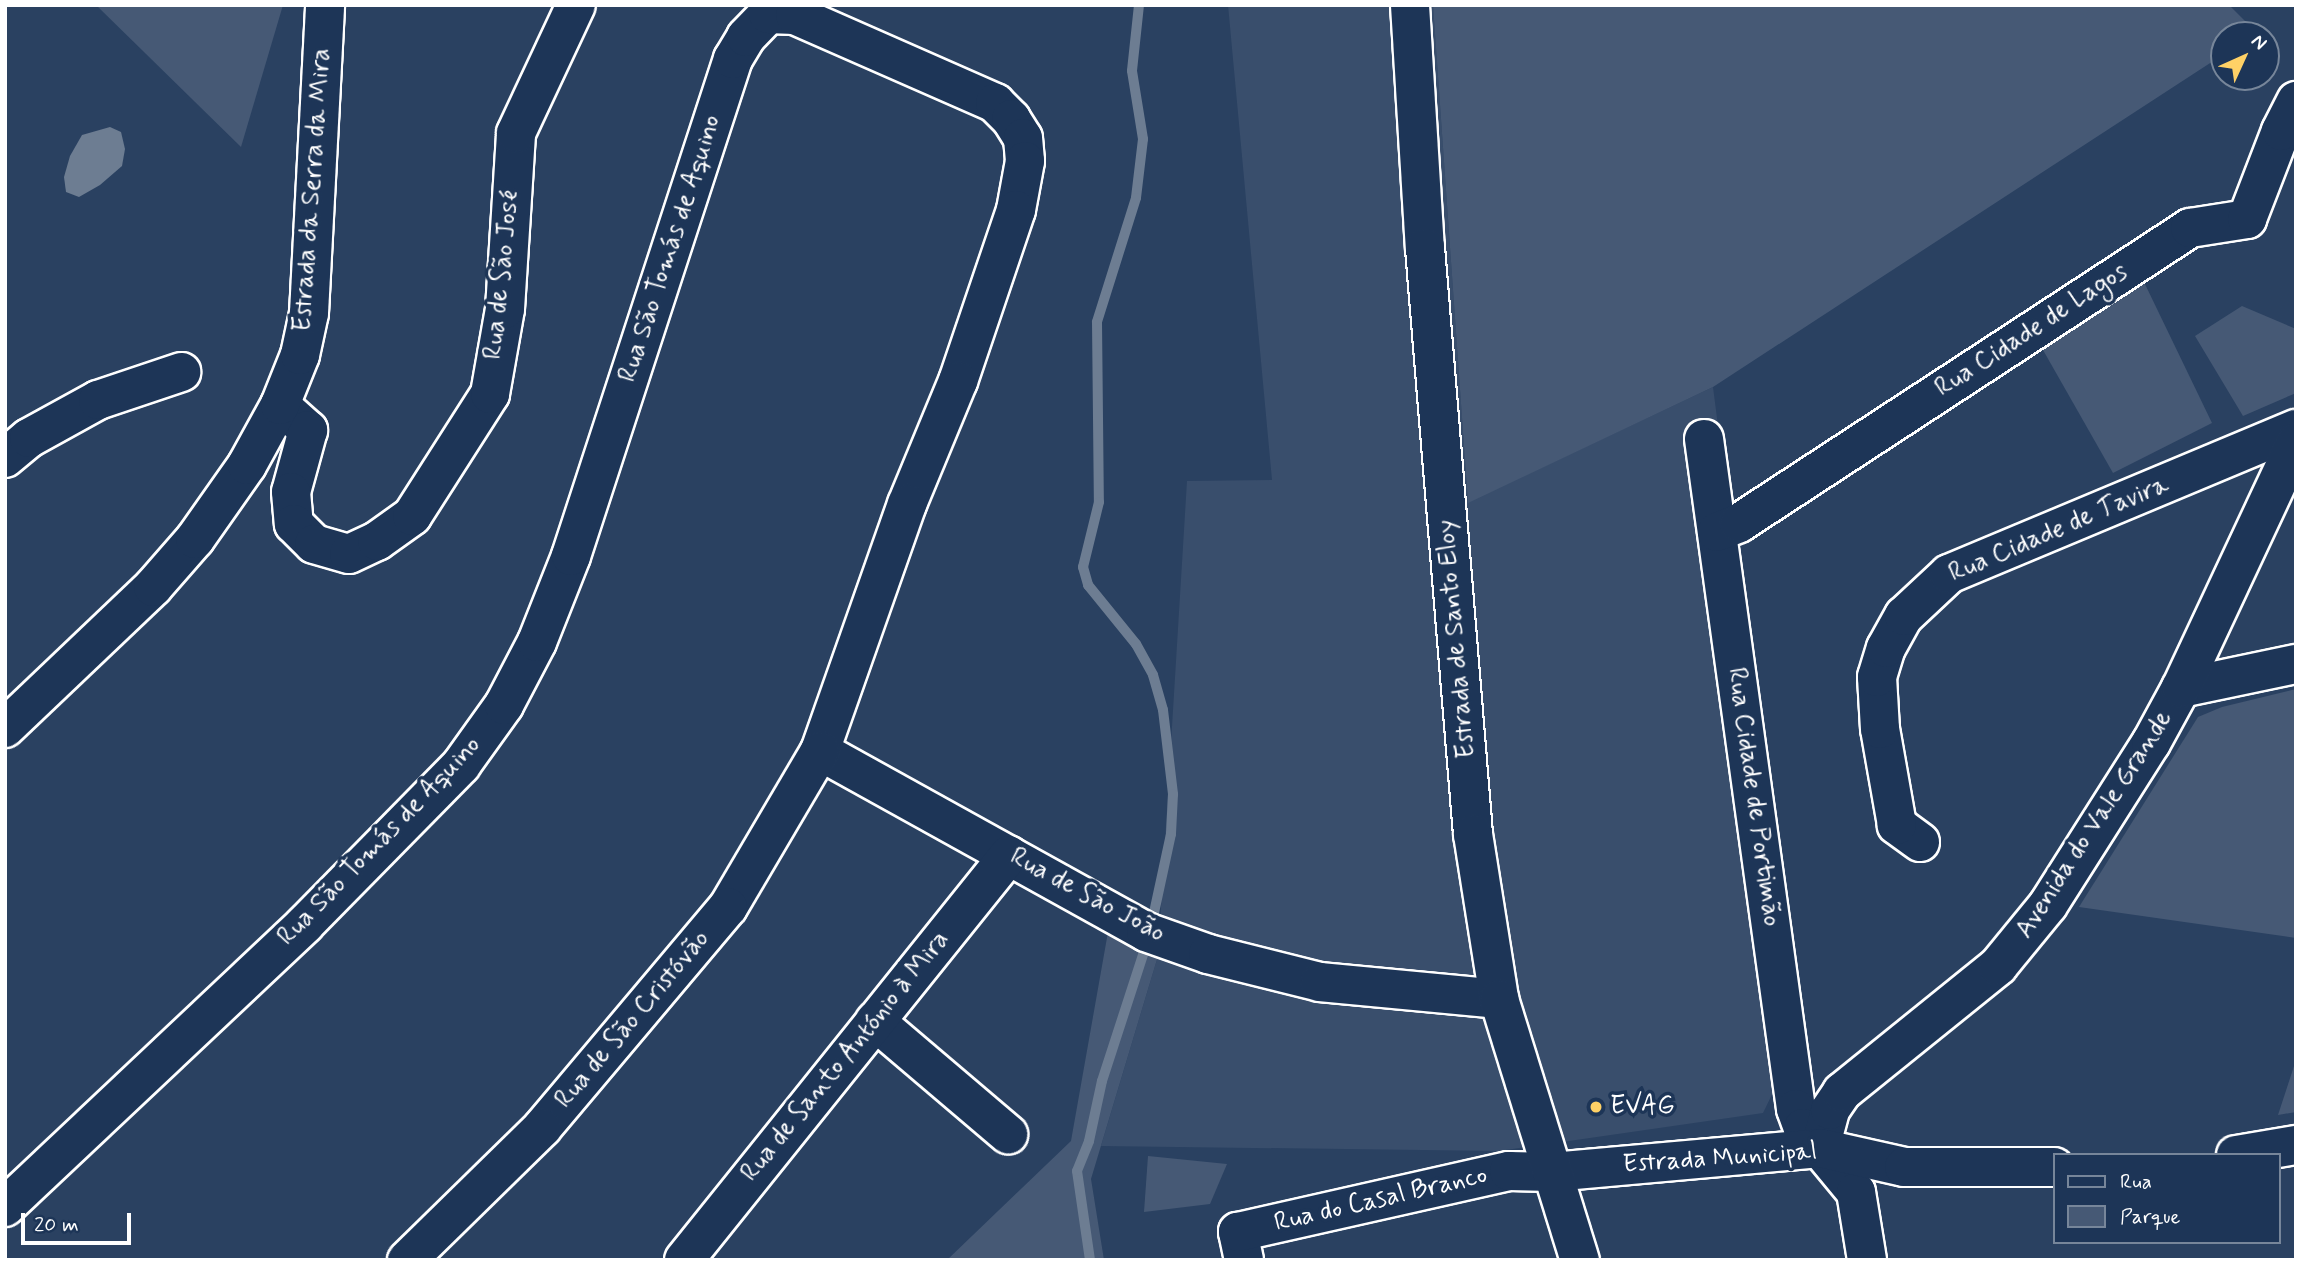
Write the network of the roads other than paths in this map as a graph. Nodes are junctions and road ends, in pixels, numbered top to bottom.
1 (325, 5) edge
2 (576, 5) edge
3 (1410, 5) edge
4 (2296, 101) edge
5 (181, 372) dead end
6 (280, 405) junction
7 (2296, 429) edge
8 (1704, 439) dead end
9 (2296, 442) edge
10 (5, 458) edge
11 (1717, 532) junction
12 (2296, 664) edge
13 (2181, 688) junction
14 (5, 728) edge
15 (820, 751) junction
16 (1920, 842) dead end
17 (1009, 855) junction
18 (1499, 999) junction
19 (875, 1021) junction
20 (1008, 1134) dead end
21 (2296, 1145) edge
22 (1820, 1148) junction
23 (2248, 1153) edge
24 (2052, 1167) edge
25 (1552, 1172) junction
26 (5, 1207) edge
27 (407, 1260) edge
28 (684, 1260) edge
29 (1244, 1260) edge
30 (1580, 1260) edge
31 (1867, 1260) edge

1 - 6 street, Estrada da Serra da Mira
2 - 6 street, Rua de São José
3 - 18 street, Estrada de Santo Eloy
4 - 11 street, Rua Cidade de Lagos
5 - 10 street
6 - 14 street, Estrada da Serra da Mira
7 - 16 street, Rua Cidade de Tavira
8 - 11 street, Rua Cidade de Portimão
9 - 13 street, Avenida do Vale Grande
11 - 22 street, Rua Cidade de Portimão
12 - 13 street
13 - 22 street, Avenida do Vale Grande
15 - 17 street, Rua de São João
15 - 26 street, Rua São Tomás de Aquino
15 - 27 street, Rua de São Cristóvão
17 - 18 street, Rua de São João
17 - 19 street, Rua de Santo António à Mira
18 - 25 street, Estrada de Santo Eloy
19 - 20 street
19 - 28 street, Rua de Santo António à Mira
21 - 23 street
22 - 24 street, Estrada Municipal
22 - 25 street, Estrada Municipal
22 - 31 street, Rua Cidade de Portimão
25 - 29 street, Rua do Casal Branco
25 - 30 street, Estrada de Santo Eloy

